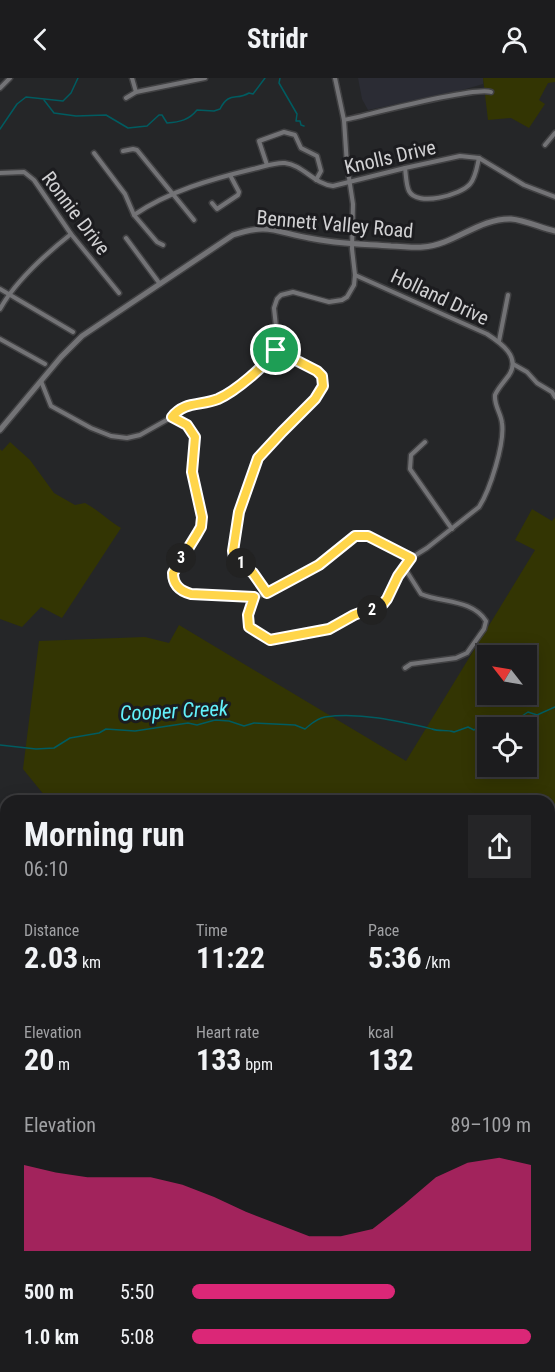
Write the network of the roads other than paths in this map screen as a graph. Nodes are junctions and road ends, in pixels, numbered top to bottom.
1 (10, 78) edge
2 (132, 78) edge
3 (205, 78) edge
4 (335, 78) edge
5 (180, 81) edge
6 (0, 88) edge
7 (136, 92) junction
8 (491, 92) dead end
9 (126, 98) dead end
10 (344, 120) junction
11 (555, 133) edge
12 (545, 145) dead end
13 (123, 151) dead end
14 (94, 153) dead end
15 (479, 158) junction
16 (267, 165) junction
17 (405, 168) junction
18 (0, 173) edge
19 (230, 175) junction
20 (316, 180) junction
21 (350, 181) junction
22 (174, 195) junction
23 (555, 197) edge
24 (212, 202) dead end
25 (134, 215) junction
26 (194, 220) dead end
27 (555, 231) edge
28 (71, 234) junction
29 (126, 238) dead end
30 (352, 244) junction
31 (163, 245) dead end
32 (355, 275) junction
33 (160, 285) junction
34 (0, 290) edge
35 (119, 292) dead end
36 (9, 295) junction
37 (508, 295) dead end
38 (0, 309) edge
39 (73, 332) dead end
40 (0, 339) edge
41 (499, 341) junction
42 (276, 350) junction
43 (45, 364) dead end
44 (513, 364) junction
45 (41, 381) junction
46 (555, 397) edge
47 (172, 417) junction
48 (0, 430) edge
49 (425, 442) dead end
50 (452, 529) junction
51 (411, 558) junction
52 (404, 566) junction
53 (267, 593) junction
54 (254, 597) junction
55 (405, 668) dead end

1 - 6 street
2 - 7 street
3 - 5 street
4 - 10 street
5 - 7 street
7 - 9 street
8 - 10 street
10 - 21 street
11 - 12 street
13 - 22 street
14 - 25 street
15 - 17 street, Knolls Drive
15 - 17 street
15 - 23 street
16 - 19 street, Knolls Drive
16 - 20 street, Knolls Drive
16 - 20 street
17 - 21 street, Knolls Drive
18 - 28 street, Ronnie Drive
19 - 22 street, Knolls Drive
19 - 24 street
20 - 21 street, Knolls Drive
21 - 30 street
22 - 25 street, Knolls Drive
22 - 26 street
25 - 31 street
27 - 30 street, Bennett Valley Road
28 - 35 street, Ronnie Drive
28 - 36 street
29 - 33 street
30 - 32 street
30 - 33 street, Bennett Valley Road
32 - 41 street, Holland Drive
32 - 42 street
33 - 45 street, Bennett Valley Road
34 - 36 street
36 - 38 street
36 - 39 street
37 - 41 street
40 - 43 street
41 - 44 street, Holland Drive
42 - 47 street
42 - 53 street
44 - 46 street
44 - 50 street
45 - 47 street
45 - 48 street, Bennett Valley Road
47 - 54 street
49 - 50 street
50 - 51 street
51 - 52 street
51 - 53 street
52 - 54 street
52 - 55 street
53 - 54 street

